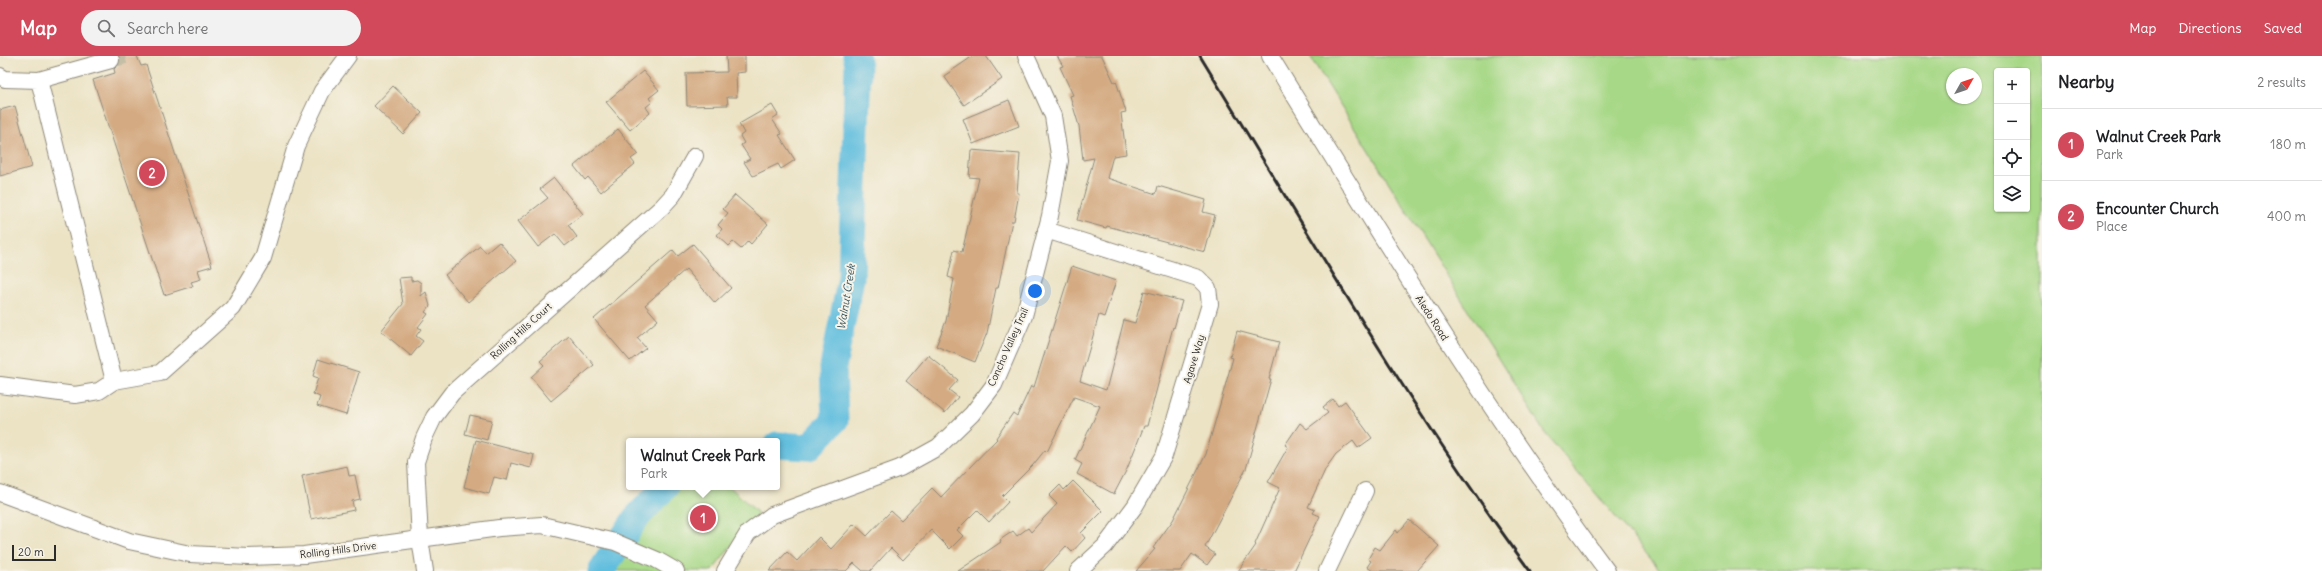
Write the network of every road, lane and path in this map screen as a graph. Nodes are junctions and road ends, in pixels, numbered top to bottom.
1 (348, 56) edge
2 (1026, 56) edge
3 (1270, 56) edge
4 (111, 60) dead end
5 (0, 76) edge
6 (39, 80) junction
7 (695, 156) dead end
8 (1046, 230) junction
9 (114, 381) junction
10 (0, 385) edge
11 (1365, 491) dead end
12 (0, 493) edge
13 (420, 539) junction
14 (425, 571) edge
15 (676, 571) edge
16 (725, 571) edge
17 (1078, 571) edge
18 (1327, 571) edge
19 (1607, 571) edge

1 - 9 street
2 - 8 street, Concho Valley Trail
3 - 19 street, Aledo Road
4 - 6 street
5 - 6 street
6 - 9 street
7 - 13 street, Rolling Hills Court
8 - 16 street, Concho Valley Trail
8 - 17 street, Agave Way
9 - 10 street
11 - 18 street
12 - 13 street, Rolling Hills Drive
13 - 14 street, Rolling Hills Court
13 - 15 street, Rolling Hills Drive

